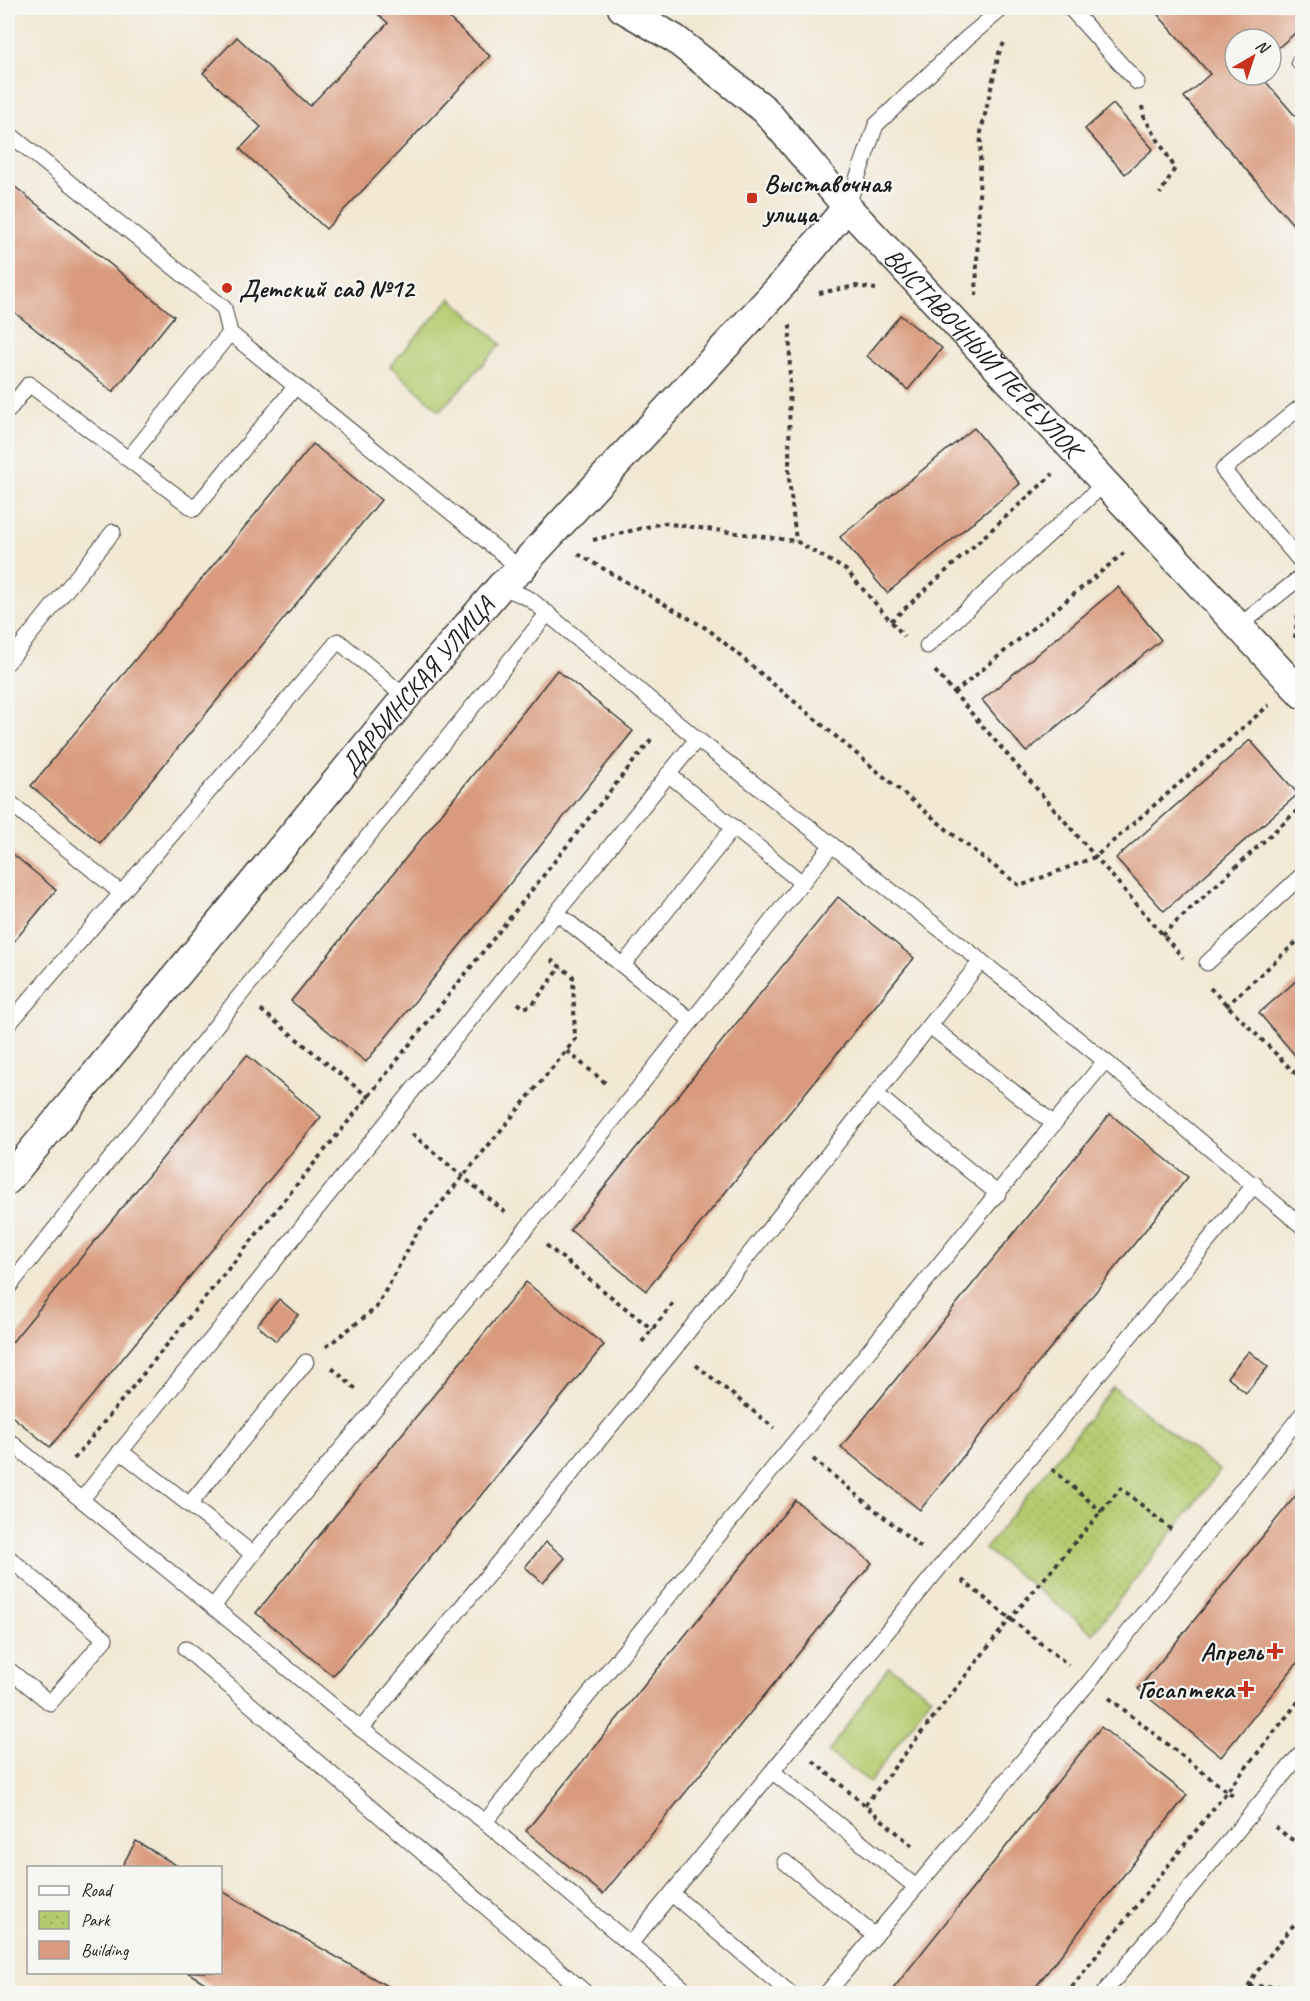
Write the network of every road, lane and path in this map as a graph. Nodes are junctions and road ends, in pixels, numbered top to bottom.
1 (622, 8) edge
2 (1003, 8) edge
3 (1070, 8) edge
4 (1008, 35) dead end
5 (1302, 60) edge
6 (1302, 66) edge
7 (1137, 82) joint
8 (8, 142) edge
9 (1160, 194) dead end
10 (847, 207) junction
11 (782, 285) junction
12 (886, 290) dead end
13 (816, 294) dead end
14 (230, 333) junction
15 (975, 344) junction
16 (296, 386) junction
17 (1299, 408) dead end
18 (8, 411) edge
19 (128, 459) junction
20 (1056, 471) dead end
21 (1105, 483) junction
22 (113, 532) dead end
23 (588, 541) dead end
24 (796, 541) junction
25 (1128, 550) dead end
26 (1302, 563) edge
27 (518, 570) junction
28 (1302, 576) edge
29 (1300, 603) dead end
30 (548, 613) junction
31 (891, 621) junction
32 (1239, 626) junction
33 (905, 637) dead end
34 (927, 646) dead end
35 (8, 662) edge
36 (933, 669) dead end
37 (1297, 688) edge
38 (954, 693) junction
39 (405, 698) junction
40 (648, 730) dead end
41 (697, 739) junction
42 (668, 774) junction
43 (8, 801) edge
44 (1302, 806) edge
45 (734, 827) junction
46 (832, 845) junction
47 (1095, 857) junction
48 (1302, 876) edge
49 (802, 883) junction
50 (121, 893) junction
51 (557, 913) junction
52 (507, 923) junction
53 (1162, 935) junction
54 (1302, 938) edge
55 (531, 944) junction
56 (550, 959) junction
57 (981, 961) junction
58 (1186, 962) dead end
59 (1207, 963) dead end
60 (623, 965) junction
61 (544, 967) dead end
62 (561, 967) junction
63 (1202, 979) dead end
64 (241, 994) junction
65 (519, 997) dead end
66 (1226, 1006) junction
67 (692, 1021) junction
68 (8, 1025) edge
69 (930, 1026) junction
70 (567, 1051) junction
71 (1105, 1061) junction
72 (1302, 1080) edge
73 (876, 1094) junction
74 (368, 1097) junction
75 (627, 1102) junction
76 (391, 1116) junction
77 (1054, 1124) junction
78 (462, 1176) junction
79 (8, 1180) edge
80 (1255, 1184) junction
81 (998, 1194) junction
82 (1302, 1226) edge
83 (525, 1229) junction
84 (8, 1288) edge
85 (681, 1292) dead end
86 (637, 1348) dead end
87 (311, 1358) junction
88 (377, 1407) junction
89 (1302, 1414) edge
90 (8, 1440) edge
91 (795, 1444) junction
92 (120, 1451) junction
93 (1034, 1453) junction
94 (71, 1461) dead end
95 (82, 1498) junction
96 (189, 1505) junction
97 (1102, 1512) junction
98 (1195, 1549) junction
99 (253, 1554) junction
100 (8, 1557) edge
101 (943, 1566) junction
102 (213, 1607) junction
103 (1010, 1619) junction
104 (186, 1649) dead end
105 (8, 1669) edge
106 (1089, 1682) junction
107 (1302, 1697) edge
108 (361, 1729) junction
109 (795, 1745) junction
110 (1302, 1752) edge
111 (773, 1772) junction
112 (1227, 1791) junction
113 (865, 1805) junction
114 (1254, 1811) junction
115 (485, 1822) junction
116 (1302, 1847) edge
117 (785, 1862) dead end
118 (935, 1865) junction
119 (916, 1887) junction
120 (672, 1894) junction
121 (1302, 1914) edge
122 (875, 1936) junction
123 (630, 1944) junction
124 (1249, 1986) junction
125 (1302, 1987) edge
126 (588, 1994) edge
127 (690, 1994) edge
128 (791, 1994) edge
129 (826, 1994) edge
130 (1066, 1994) edge
131 (1103, 1994) edge
132 (1244, 1994) edge

1 - 10 street, ВЫСТАВОЧНЫЙ ПЕРЕУЛОК
2 - 10 lane
3 - 7 lane
4 - 15 path
5 - 6 lane
7 - 9 path
8 - 14 lane
10 - 11 street, ДАРЬИНСКАЯ УЛИЦА
10 - 15 street, ВЫСТАВОЧНЫЙ ПЕРЕУЛОК
11 - 24 path
11 - 27 street, ДАРЬИНСКАЯ УЛИЦА
12 - 13 path
14 - 16 lane
14 - 19 lane
15 - 21 street, ВЫСТАВОЧНЫЙ ПЕРЕУЛОК
16 - 19 lane
16 - 27 lane
17 - 26 lane
18 - 19 lane
20 - 31 path
21 - 32 street, ВЫСТАВОЧНЫЙ ПЕРЕУЛОК
21 - 34 lane
22 - 35 lane
23 - 24 path
24 - 31 path
25 - 38 path
27 - 30 lane
27 - 39 street, ДАРЬИНСКАЯ УЛИЦА
27 - 47 path
28 - 32 lane
29 - 37 path
30 - 41 lane
30 - 64 lane
31 - 33 path
32 - 37 street, ВЫСТАВОЧНЫЙ ПЕРЕУЛОК
36 - 38 path
37 - 47 path
38 - 47 path
39 - 50 lane
39 - 79 street, ДАРЬИНСКАЯ УЛИЦА
40 - 52 path
41 - 42 lane
41 - 46 lane
42 - 45 lane
42 - 51 lane
43 - 50 lane
44 - 53 path
45 - 49 lane
45 - 60 lane
46 - 49 lane
46 - 57 lane
47 - 53 path
48 - 59 lane
49 - 67 lane
50 - 68 lane
51 - 55 lane
51 - 60 lane
52 - 55 path
52 - 74 path
53 - 58 path
54 - 66 path
55 - 56 path
55 - 76 lane
56 - 61 path
56 - 62 path
57 - 69 lane
57 - 71 lane
60 - 67 lane
62 - 65 path
62 - 70 path
63 - 66 path
64 - 74 path
64 - 84 lane
66 - 72 path
67 - 75 lane
69 - 73 lane
69 - 77 lane
70 - 75 path
70 - 78 path
71 - 77 lane
71 - 80 lane
73 - 81 lane
73 - 108 lane
74 - 76 path
74 - 94 path
75 - 83 lane
76 - 78 path
76 - 92 lane
77 - 81 lane
78 - 83 path
78 - 87 path
80 - 82 lane
80 - 93 lane
81 - 91 lane
83 - 88 lane
85 - 86 path
87 - 88 path
87 - 96 lane
88 - 99 lane
89 - 98 lane
90 - 95 lane
91 - 101 path
91 - 115 lane
92 - 95 lane
92 - 96 lane
93 - 97 path
93 - 101 lane
95 - 102 lane
96 - 99 lane
97 - 98 path
97 - 103 path
98 - 106 lane
99 - 102 lane
100 - 105 lane
101 - 103 path
101 - 109 lane
102 - 108 lane
103 - 106 path
103 - 113 path
104 - 126 lane
106 - 112 path
106 - 118 lane
107 - 112 path
108 - 115 lane
109 - 111 lane
109 - 113 path
110 - 114 lane
111 - 119 lane
111 - 120 lane
112 - 114 path
112 - 130 path
113 - 118 path
114 - 116 path
114 - 131 lane
115 - 123 lane
117 - 122 lane
118 - 119 lane
119 - 122 lane
120 - 123 lane
120 - 128 lane
121 - 124 path
122 - 129 lane
123 - 127 lane
124 - 125 path
124 - 132 path

